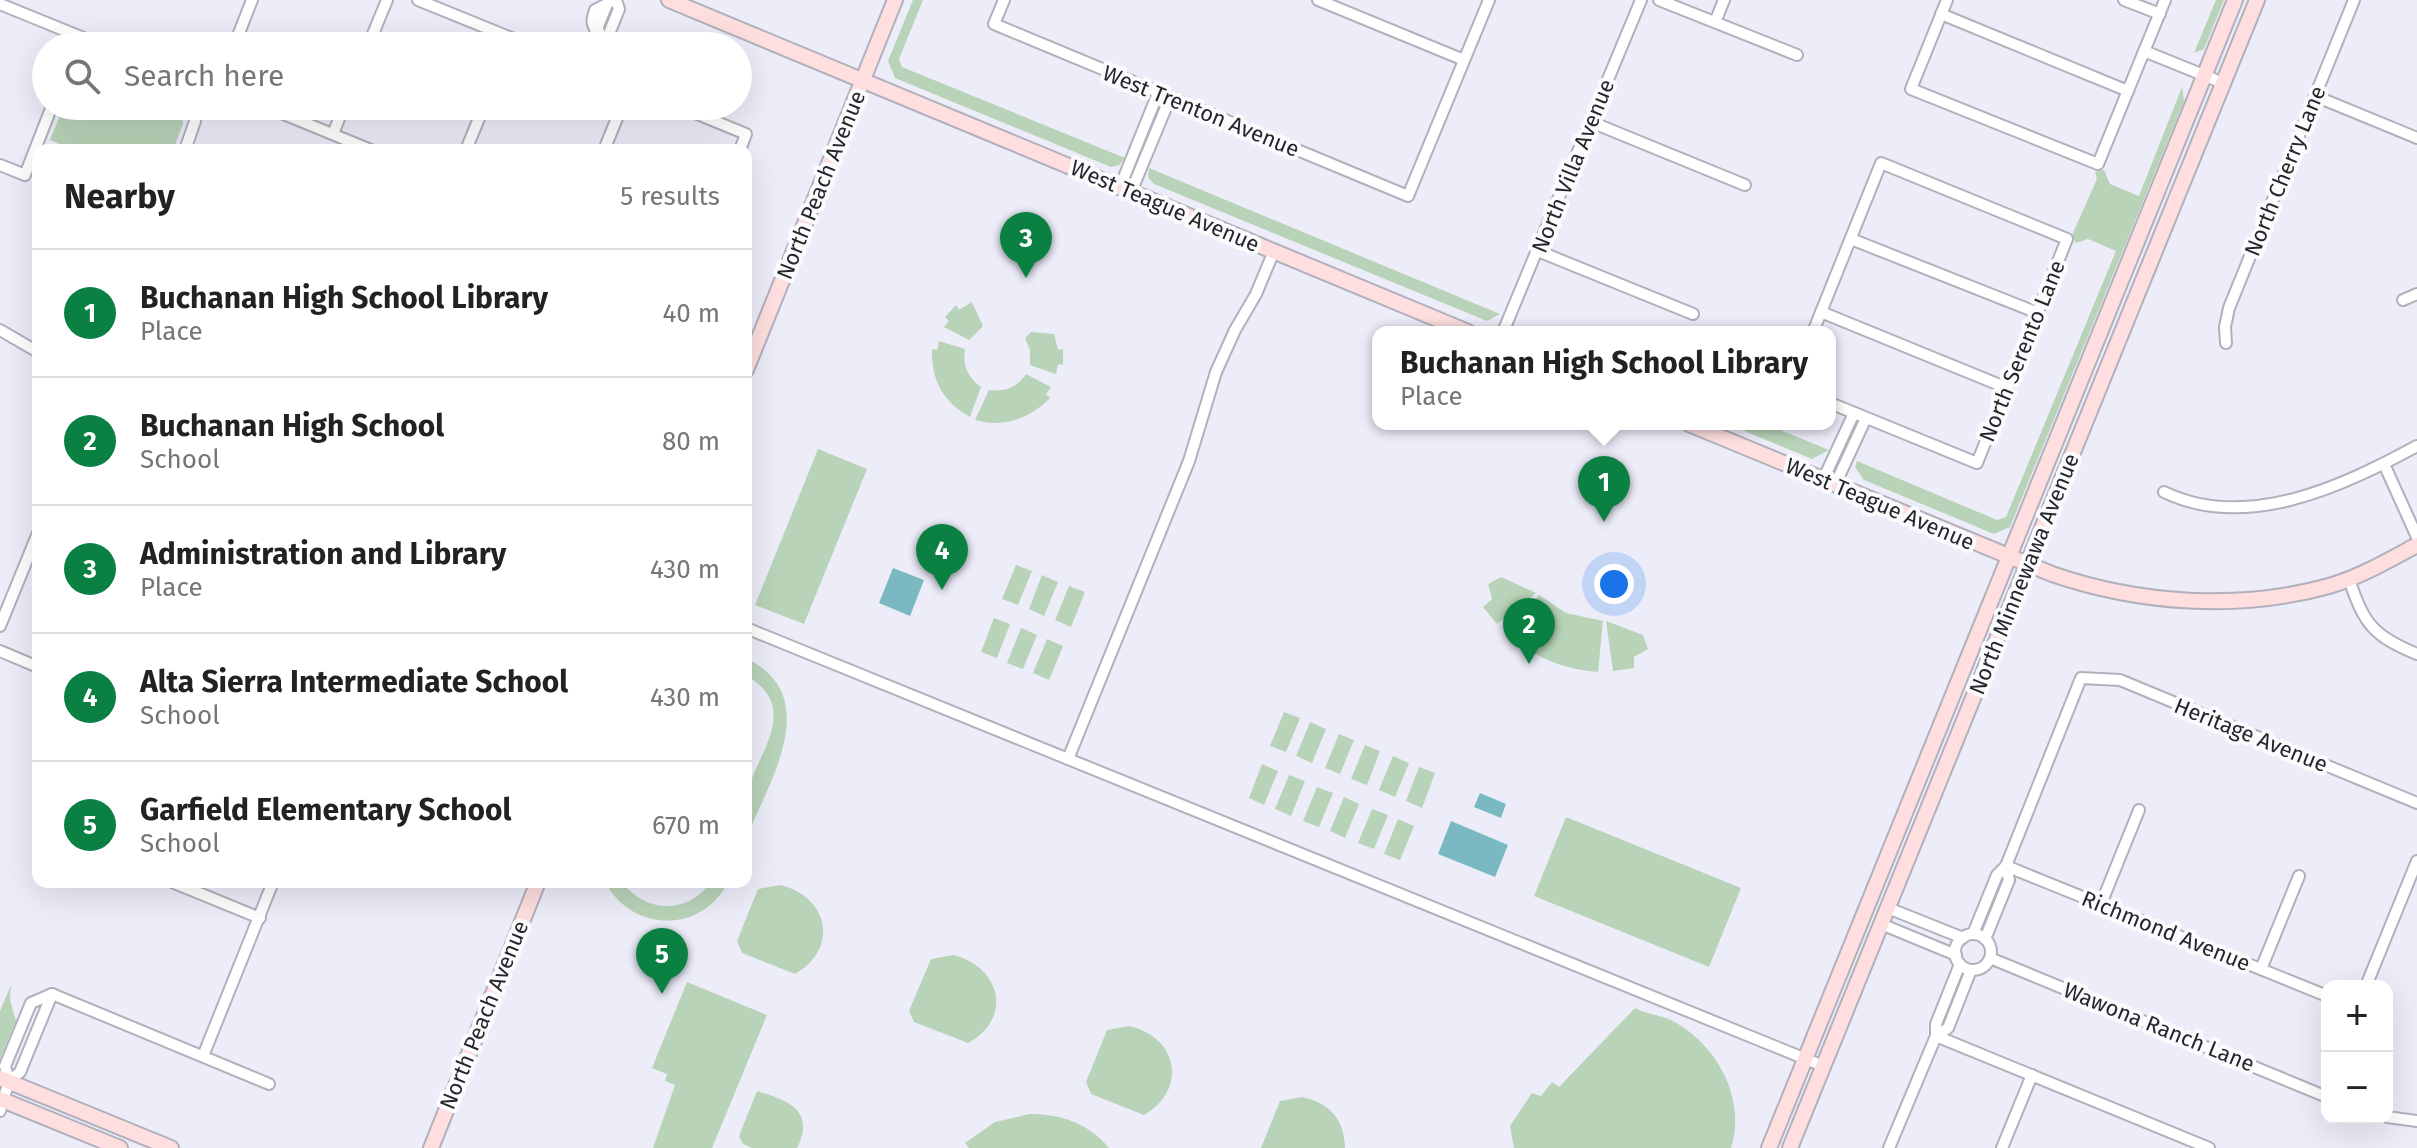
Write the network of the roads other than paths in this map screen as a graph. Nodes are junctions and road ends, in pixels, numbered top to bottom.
1 (252, 0) edge
2 (387, 0) edge
3 (418, 0) edge
4 (669, 0) edge
5 (895, 0) edge
6 (1004, 0) edge
7 (1318, 0) edge
8 (1489, 0) edge
9 (1641, 0) edge
10 (1659, 0) edge
11 (1724, 0) edge
12 (1947, 0) edge
13 (2124, 0) edge
14 (2165, 0) edge
15 (2235, 0) edge
16 (2248, 0) edge
17 (2257, 0) edge
18 (2354, 0) edge
19 (612, 1) edge
20 (0, 4) edge
21 (1941, 14) junction
22 (2160, 14) junction
23 (1715, 22) junction
24 (596, 30) joint
25 (59, 32) edge
26 (239, 32) edge
27 (374, 32) edge
28 (488, 32) edge
29 (601, 32) edge
30 (609, 32) edge
31 (747, 32) edge
32 (752, 34) edge
33 (2242, 38) junction
34 (2144, 51) junction
35 (1797, 55) dead end
36 (1464, 60) junction
37 (2204, 75) junction
38 (863, 80) junction
39 (2223, 83) junction
40 (2128, 91) junction
41 (1158, 93) junction
42 (2315, 96) junction
43 (1170, 98) junction
44 (47, 120) edge
45 (195, 120) edge
46 (298, 120) edge
47 (338, 120) edge
48 (478, 120) edge
49 (616, 120) edge
50 (712, 120) edge
51 (1591, 122) junction
52 (333, 134) junction
53 (2417, 138) edge
54 (37, 144) edge
55 (187, 144) edge
56 (357, 144) edge
57 (468, 144) edge
58 (606, 144) edge
59 (742, 144) edge
60 (32, 157) edge
61 (0, 165) edge
62 (1745, 185) dead end
63 (1126, 190) junction
64 (1851, 239) junction
65 (1274, 251) junction
66 (1538, 251) junction
67 (2417, 294) edge
68 (2403, 300) dead end
69 (1821, 312) junction
70 (2038, 313) junction
71 (1693, 314) dead end
72 (1454, 326) edge
73 (1506, 326) edge
74 (1815, 326) edge
75 (0, 330) edge
76 (2226, 343) dead end
77 (32, 349) edge
78 (752, 355) edge
79 (2007, 388) junction
80 (1836, 406) edge
81 (1854, 413) junction
82 (1866, 418) junction
83 (1703, 430) edge
84 (2417, 446) edge
85 (2384, 464) junction
86 (1829, 482) junction
87 (2164, 492) dead end
88 (2417, 537) edge
89 (2417, 545) edge
90 (32, 548) edge
91 (2009, 557) junction
92 (2027, 565) junction
93 (2349, 579) junction
94 (0, 626) edge
95 (752, 630) edge
96 (0, 651) edge
97 (2417, 654) edge
98 (32, 664) edge
99 (1068, 759) junction
100 (2417, 803) edge
101 (2139, 810) dead end
102 (1895, 838) junction
103 (2417, 861) edge
104 (2006, 866) junction
105 (2299, 876) dead end
106 (187, 888) edge
107 (271, 888) edge
108 (536, 888) edge
109 (2101, 904) junction
110 (1888, 908) junction
111 (260, 918) junction
112 (1881, 924) junction
113 (1968, 936) junction
114 (1985, 939) junction
115 (1990, 958) junction
116 (1958, 959) junction
117 (2261, 969) junction
118 (1971, 970) junction
119 (2368, 980) edge
120 (1853, 992) junction
121 (2321, 994) edge
122 (1936, 1036) junction
123 (203, 1056) junction
124 (1806, 1058) junction
125 (1823, 1066) junction
126 (2032, 1075) junction
127 (4, 1079) edge
128 (269, 1084) dead end
129 (2321, 1095) edge
130 (1, 1103) edge
131 (2393, 1118) edge
132 (2417, 1121) edge
133 (2189, 1144) edge
134 (120, 1148) edge
135 (171, 1148) edge
136 (431, 1148) edge
137 (1769, 1148) edge
138 (1790, 1148) edge
139 (1889, 1148) edge
140 (2002, 1148) edge
141 (2209, 1148) edge

1 - 26 street
2 - 27 street
3 - 28 street
4 - 31 main road, West Teague Avenue
5 - 38 main road, North Peach Avenue
6 - 41 street, West Trenton Avenue
7 - 36 street
8 - 36 street
9 - 51 street, North Villa Avenue
10 - 23 street
11 - 23 street
12 - 21 street
13 - 22 street
14 - 22 street
15 - 37 main road, North Minnewawa Avenue
16 - 33 main road
17 - 33 main road, North Minnewawa Avenue
18 - 42 street, North Cherry Lane
19 - 24 street
19 - 30 street
20 - 25 street
21 - 40 street
21 - 40 street
22 - 34 street
23 - 35 street
24 - 29 street
32 - 38 main road, West Teague Avenue
33 - 39 main road, North Minnewawa Avenue
34 - 37 street
34 - 40 street
36 - 43 street, West Trenton Avenue
37 - 39 street
37 - 91 main road, North Minnewawa Avenue
38 - 63 main road, West Teague Avenue
38 - 78 main road, North Peach Avenue
39 - 92 main road, North Minnewawa Avenue
41 - 43 street, West Trenton Avenue
41 - 63 street
42 - 53 street
42 - 76 street, North Cherry Lane
43 - 63 street
44 - 54 street
45 - 55 street
46 - 52 street
47 - 52 street
48 - 57 street
49 - 58 street
50 - 59 street
51 - 62 street
51 - 66 street, North Villa Avenue
52 - 56 street
60 - 61 street
63 - 65 main road, West Teague Avenue
64 - 69 street
64 - 70 street
64 - 70 street, North Serento Lane
65 - 72 main road, West Teague Avenue
65 - 99 street
66 - 71 street
66 - 73 street, North Villa Avenue
67 - 68 street
69 - 74 street
69 - 79 street
70 - 79 street, North Serento Lane
75 - 77 street
79 - 82 street, North Serento Lane
80 - 81 street
81 - 82 street
81 - 86 street
82 - 86 street
83 - 86 main road, West Teague Avenue
84 - 85 street
85 - 87 street
85 - 88 street
86 - 91 main road, West Teague Avenue
89 - 93 main road, West Teague Avenue
90 - 94 street
91 - 92 main road, West Teague Avenue
91 - 102 main road, North Minnewawa Avenue
92 - 93 main road, West Teague Avenue
92 - 110 main road, North Minnewawa Avenue
93 - 97 street
95 - 99 street
96 - 98 street
99 - 124 street
100 - 104 street, Heritage Avenue
101 - 109 street
102 - 120 main road
102 - 124 main road, North Minnewawa Avenue
103 - 119 street
104 - 109 street, Richmond Avenue
104 - 113 street
104 - 114 street
105 - 117 street
106 - 111 street
107 - 111 street
108 - 136 main road, North Peach Avenue
109 - 117 street, Richmond Avenue
110 - 112 main road, North Minnewawa Avenue
110 - 113 street
111 - 123 street
112 - 116 street
112 - 120 main road, North Minnewawa Avenue
113 - 114 street
113 - 116 street
114 - 115 street
115 - 118 street
115 - 129 street, Wawona Ranch Lane
116 - 118 street
116 - 122 street
117 - 121 street, Richmond Avenue
118 - 122 street
120 - 125 main road, North Minnewawa Avenue
122 - 126 street
122 - 139 street
123 - 127 street
123 - 128 street
124 - 125 street
124 - 137 main road, North Minnewawa Avenue
125 - 138 main road, North Minnewawa Avenue
126 - 133 street
126 - 140 street
127 - 130 street
127 - 135 main road
130 - 134 main road
131 - 132 street
133 - 141 street

